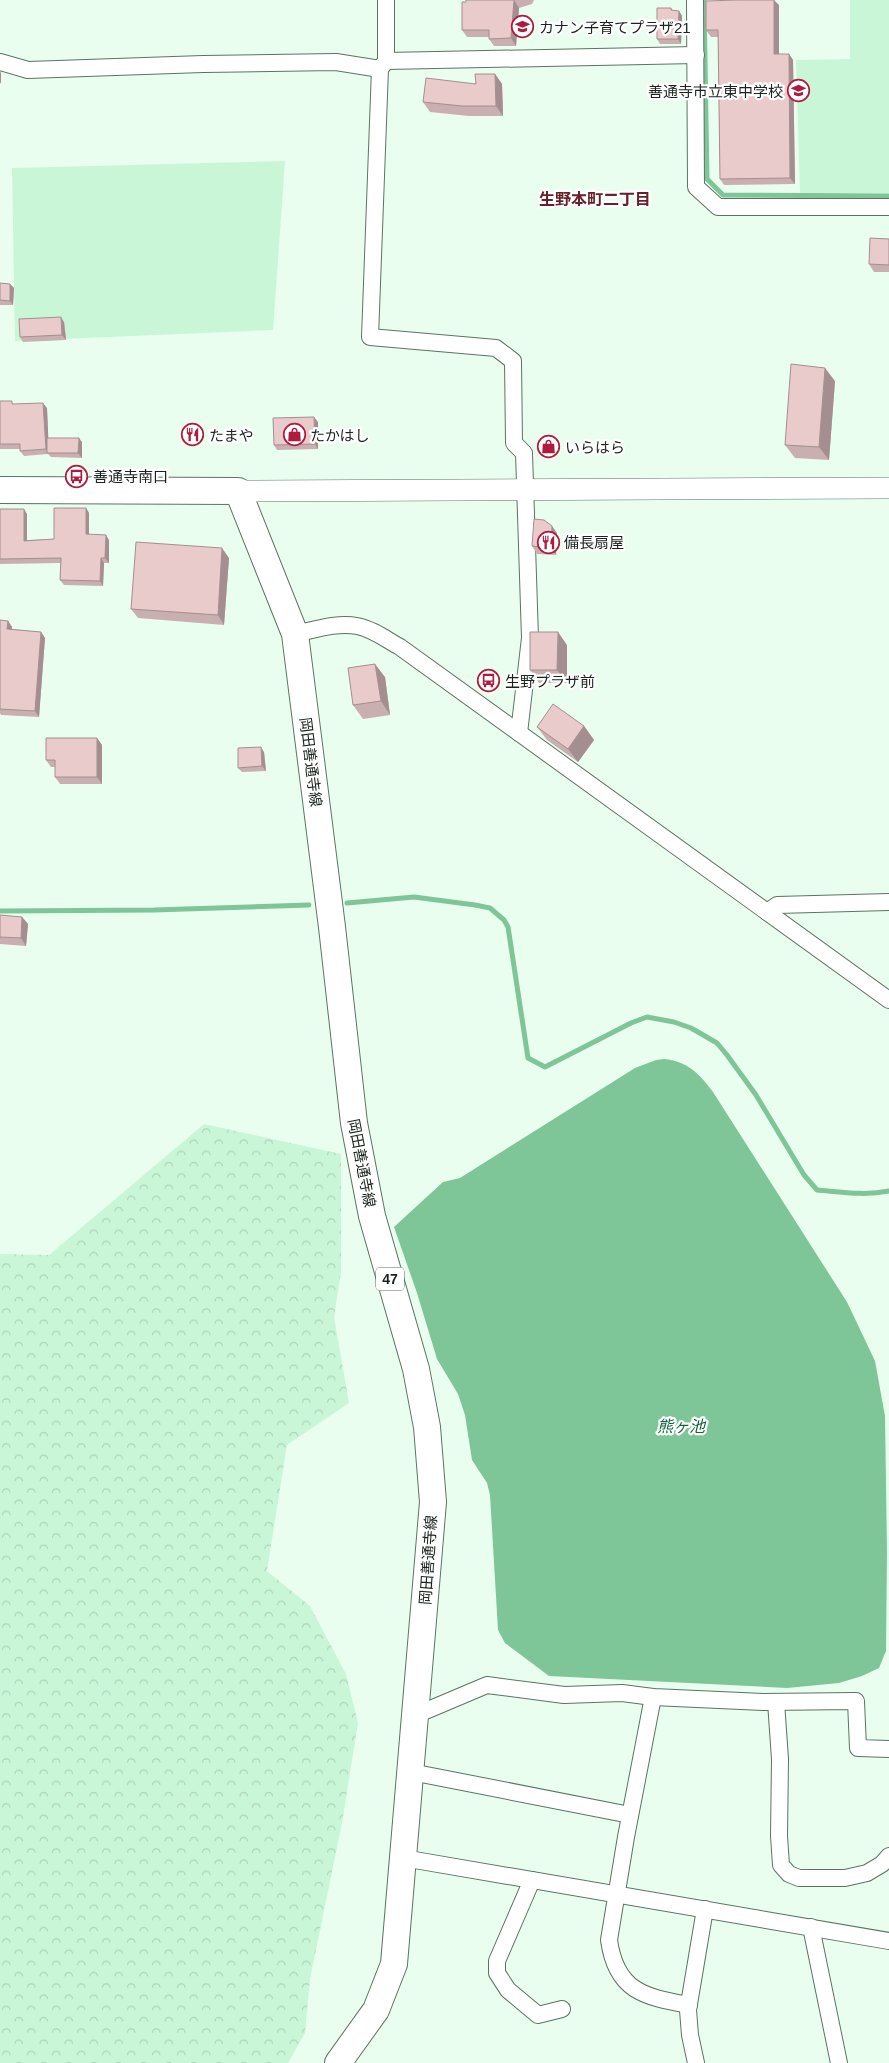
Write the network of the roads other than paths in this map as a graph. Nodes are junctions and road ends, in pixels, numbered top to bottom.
1 (386, 0) edge
2 (695, 0) edge
3 (696, 55) junction
4 (0, 62) edge
5 (383, 65) junction
6 (889, 207) edge
7 (889, 488) edge
8 (525, 489) junction
9 (0, 490) edge
10 (238, 491) junction
11 (295, 634) junction
12 (519, 732) junction
13 (889, 902) edge
14 (767, 912) junction
15 (889, 1000) edge
16 (653, 1697) junction
17 (776, 1702) junction
18 (416, 1715) junction
19 (889, 1748) edge
20 (411, 1772) junction
21 (630, 1815) junction
22 (889, 1856) edge
23 (402, 1858) junction
24 (532, 1880) junction
25 (616, 1894) junction
26 (705, 1909) junction
27 (811, 1927) junction
28 (889, 1940) edge
29 (689, 2005) junction
30 (562, 2009) dead end
31 (338, 2063) edge
32 (696, 2063) edge
33 (839, 2063) edge

1 - 5 street
2 - 3 street
3 - 5 street
3 - 6 street
4 - 5 street
5 - 8 street
7 - 8 street
8 - 10 street
8 - 12 street
9 - 10 main road
10 - 11 main road, 岡田善通寺線 / 47
11 - 12 street
11 - 18 main road, 岡田善通寺線 / 47
12 - 14 street
13 - 14 street
14 - 15 street
16 - 17 street
16 - 18 street
16 - 21 street
17 - 19 street
17 - 22 street
18 - 20 main road, 岡田善通寺線 / 47
20 - 21 street
20 - 23 main road, 岡田善通寺線 / 47
21 - 25 street
23 - 24 street
23 - 31 main road, 岡田善通寺線 / 47
24 - 25 street
24 - 30 street
25 - 26 street
25 - 29 street
26 - 27 street
26 - 29 street
27 - 28 street
27 - 33 street
29 - 32 street

